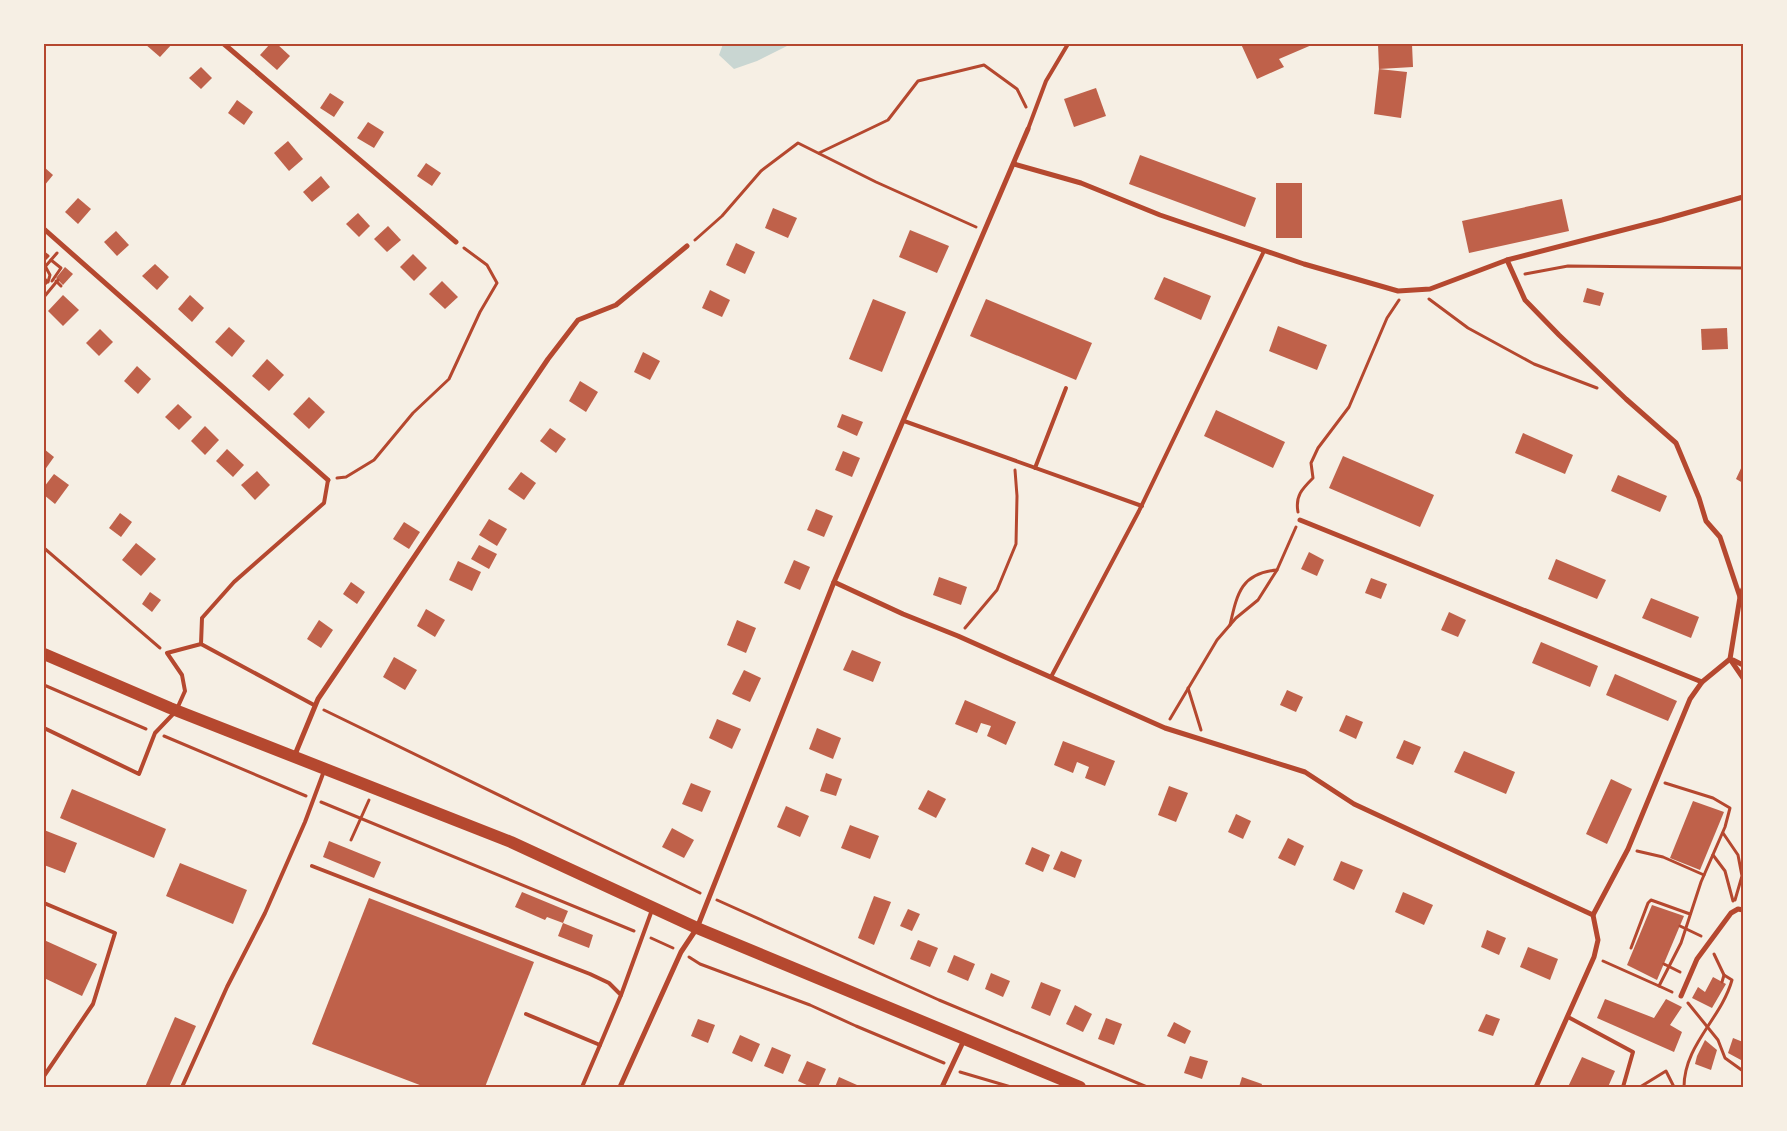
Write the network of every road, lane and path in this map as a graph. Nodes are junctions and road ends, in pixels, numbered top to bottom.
1 (224, 44) edge
2 (1068, 44) edge
3 (1032, 120) junction
4 (1028, 129) joint
5 (819, 153) junction
6 (1014, 164) junction
7 (1743, 197) edge
8 (44, 228) edge
9 (984, 232) junction
10 (456, 242) joint
11 (687, 246) joint
12 (1264, 251) junction
13 (44, 253) edge
14 (1508, 260) junction
15 (44, 264) edge
16 (1743, 268) edge
17 (1514, 276) junction
18 (44, 278) edge
19 (50, 281) edge
20 (61, 286) dead end
21 (1406, 290) junction
22 (1417, 290) junction
23 (44, 299) edge
24 (1066, 388) dead end
25 (1604, 390) dead end
26 (904, 421) junction
27 (1015, 461) junction
28 (1035, 468) junction
29 (328, 480) junction
30 (1142, 506) junction
31 (1300, 520) junction
32 (44, 548) edge
33 (1276, 570) junction
34 (834, 582) junction
35 (1743, 589) edge
36 (1740, 597) junction
37 (1230, 626) junction
38 (958, 636) junction
39 (201, 644) junction
40 (167, 653) junction
41 (44, 654) edge
42 (1730, 659) junction
43 (1743, 665) edge
44 (1051, 677) junction
45 (1743, 678) edge
46 (1702, 682) junction
47 (44, 685) edge
48 (1188, 688) junction
49 (314, 705) junction
50 (176, 711) junction
51 (44, 728) edge
52 (1165, 728) junction
53 (156, 733) junction
54 (1204, 740) junction
55 (294, 757) junction
56 (325, 769) junction
57 (1656, 780) junction
58 (374, 788) junction
59 (313, 799) junction
60 (361, 819) junction
61 (1723, 832) junction
62 (352, 840) dead end
63 (1628, 849) junction
64 (1713, 854) junction
65 (312, 866) dead end
66 (1742, 866) edge
67 (1704, 875) junction
68 (708, 897) junction
69 (44, 903) edge
70 (653, 907) junction
71 (1743, 910) edge
72 (1690, 914) junction
73 (1593, 915) junction
74 (1680, 926) dead end
75 (697, 928) junction
76 (1686, 928) junction
77 (643, 934) junction
78 (1709, 943) junction
79 (1631, 948) dead end
80 (681, 952) junction
81 (1594, 957) junction
82 (1664, 964) dead end
83 (1670, 967) junction
84 (1724, 976) junction
85 (1722, 982) dead end
86 (1659, 986) junction
87 (621, 995) junction
88 (1681, 996) junction
89 (526, 1014) dead end
90 (1568, 1017) junction
91 (1707, 1027) junction
92 (964, 1038) junction
93 (600, 1046) junction
94 (952, 1066) junction
95 (1743, 1071) edge
96 (44, 1076) edge
97 (182, 1087) edge
98 (582, 1087) edge
99 (620, 1087) edge
100 (942, 1087) edge
101 (1011, 1087) edge
102 (1080, 1087) edge
103 (1147, 1087) edge
104 (1536, 1087) edge
105 (1623, 1087) edge
106 (1640, 1087) edge
107 (1674, 1087) edge
108 (1684, 1087) edge

1 - 10 street
2 - 3 lane
3 - 4 lane
3 - 5 path
4 - 6 street
5 - 9 path
5 - 11 path
6 - 9 street
6 - 12 street
7 - 14 street
8 - 29 street
9 - 26 street
10 - 29 path
11 - 49 street
12 - 21 street
12 - 30 lane
13 - 15 path
14 - 17 street
14 - 22 street
15 - 19 path
15 - 19 path
16 - 17 path
17 - 36 street
18 - 19 path
19 - 20 path
19 - 23 path
21 - 22 street
21 - 31 path
22 - 25 path
24 - 28 lane
26 - 27 lane
26 - 34 street
27 - 28 lane
27 - 38 path
28 - 30 lane
29 - 39 lane
30 - 44 lane
31 - 33 path
31 - 46 street
32 - 40 path
33 - 37 path
33 - 37 path
34 - 38 street
34 - 68 street
35 - 36 street
36 - 42 street
37 - 48 path
38 - 44 street
39 - 40 lane
39 - 49 lane
40 - 50 lane
41 - 50 main road
42 - 43 street
42 - 45 street
42 - 46 street
44 - 52 street
46 - 57 street
47 - 53 path
48 - 52 path
48 - 54 path
49 - 55 street
49 - 68 path
50 - 53 lane
50 - 55 main road
51 - 53 lane
52 - 54 street
53 - 59 path
54 - 73 street
55 - 56 main road
56 - 58 main road
56 - 59 lane
57 - 61 path
57 - 63 street
58 - 60 path
58 - 70 main road
59 - 60 path
59 - 97 lane
60 - 62 path
60 - 77 path
61 - 64 path
61 - 66 path
63 - 67 path
63 - 73 street
64 - 66 path
64 - 67 path
65 - 87 lane
67 - 72 path
68 - 75 street
68 - 103 path
69 - 96 lane
70 - 75 main road
70 - 77 lane
71 - 78 street
72 - 76 path
72 - 79 path
73 - 81 street
74 - 76 path
75 - 80 street
75 - 92 main road
76 - 78 path
76 - 83 path
77 - 80 path
77 - 87 lane
78 - 84 path
78 - 88 street
80 - 94 path
80 - 99 street
81 - 86 path
81 - 90 street
82 - 83 path
83 - 86 path
84 - 85 path
84 - 91 path
86 - 88 path
87 - 93 lane
88 - 91 path
89 - 93 lane
90 - 104 street
90 - 105 lane
91 - 95 path
91 - 108 path
92 - 94 street
92 - 102 main road
93 - 98 lane
94 - 100 street
94 - 101 path
106 - 107 path

